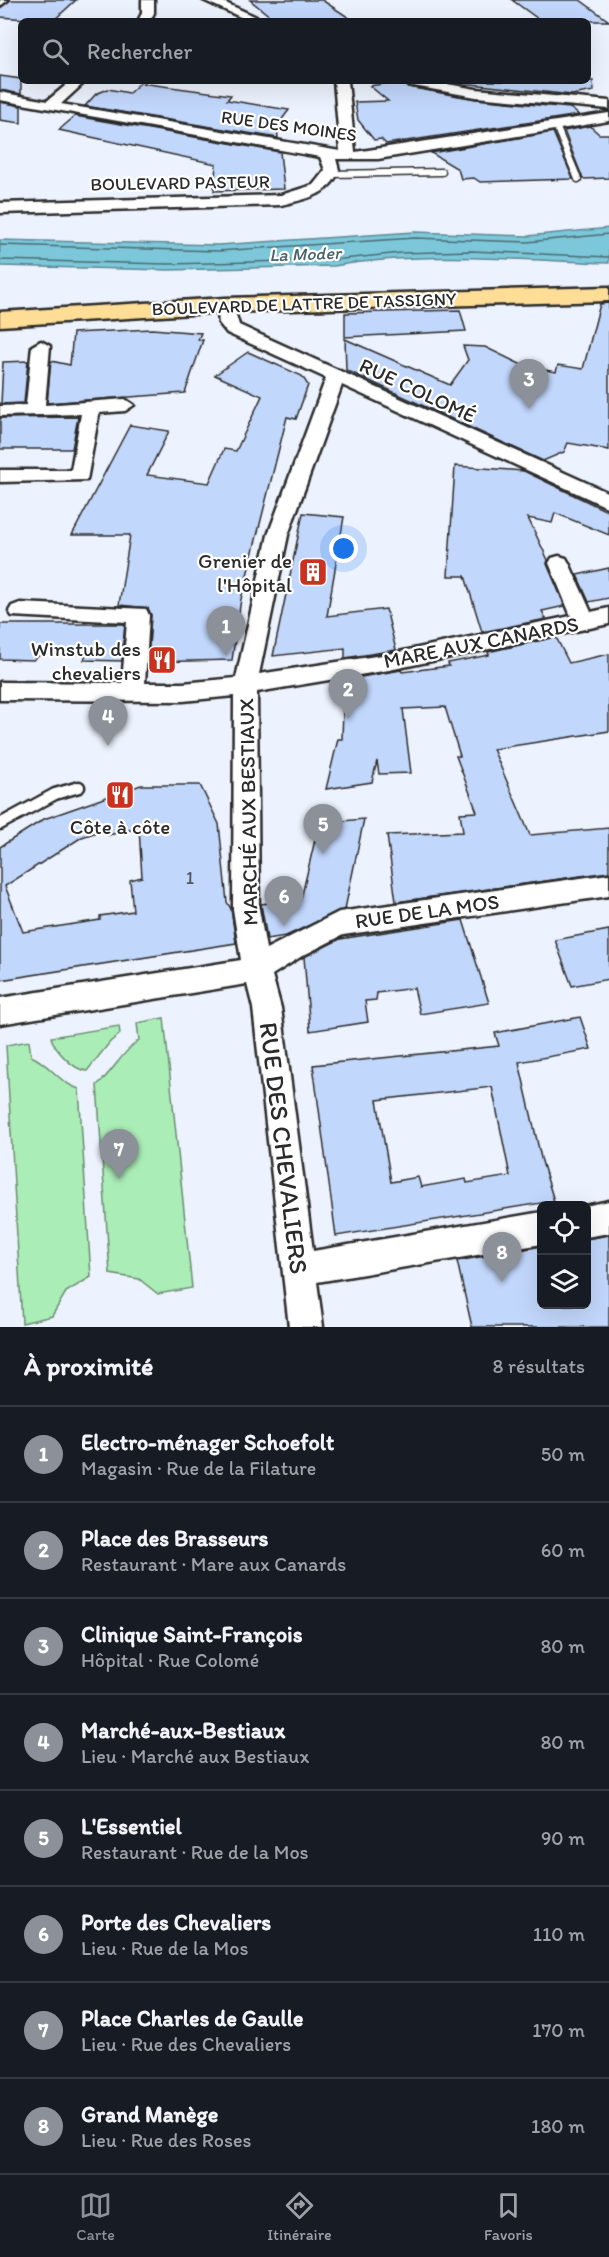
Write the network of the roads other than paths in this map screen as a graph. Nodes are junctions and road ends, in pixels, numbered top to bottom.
1 (148, 0) edge
2 (230, 0) edge
3 (212, 1) edge
4 (146, 18) edge
5 (252, 18) edge
6 (76, 84) edge
7 (341, 84) edge
8 (426, 84) edge
9 (0, 96) edge
10 (51, 105) junction
11 (609, 105) edge
12 (609, 117) edge
13 (556, 126) junction
14 (327, 155) junction
15 (348, 157) junction
16 (442, 172) dead end
17 (331, 174) junction
18 (578, 179) dead end
19 (0, 208) edge
20 (609, 294) edge
21 (225, 305) junction
22 (0, 319) edge
23 (41, 346) dead end
24 (336, 376) junction
25 (125, 405) dead end
26 (91, 408) junction
27 (1, 411) edge
28 (35, 411) junction
29 (0, 476) edge
30 (609, 501) edge
31 (559, 563) dead end
32 (20, 610) dead end
33 (609, 616) edge
34 (584, 621) junction
35 (246, 685) junction
36 (0, 691) edge
37 (133, 692) junction
38 (79, 787) dead end
39 (0, 824) edge
40 (609, 885) edge
41 (256, 970) junction
42 (0, 1011) edge
43 (609, 1217) edge
44 (591, 1220) edge
45 (537, 1229) edge
46 (299, 1269) junction
47 (306, 1327) edge

1 - 4 street
2 - 3 street
3 - 5 street
6 - 10 street
7 - 15 street
8 - 11 street
9 - 10 street, RUE DES MOINES
10 - 14 street, RUE DES MOINES
12 - 13 street, RUE DES MOINES
13 - 15 street, RUE DES MOINES
13 - 18 lane
14 - 15 street, RUE DES MOINES
14 - 17 street
16 - 17 lane
17 - 19 street, BOULEVARD PASTEUR
20 - 21 main road, BOULEVARD DE LATTRE DE TASSIGNY
21 - 22 main road, BOULEVARD DE LATTRE DE TASSIGNY
21 - 24 street, RUE COLOMÉ
23 - 28 street
24 - 30 street, RUE COLOMÉ
24 - 35 street
25 - 26 street
26 - 28 street
26 - 29 street
27 - 28 street
31 - 34 street
32 - 37 street
33 - 34 street, MARE AUX CANARDS
34 - 35 street, MARE AUX CANARDS
35 - 37 street, MARCHÉ AUX BESTIAUX
35 - 41 street, MARCHÉ AUX BESTIAUX
36 - 37 street, MARCHÉ AUX BESTIAUX
38 - 39 lane
40 - 41 street, RUE DE LA MOS
41 - 42 street
41 - 46 street, RUE DES CHEVALIERS
43 - 44 street
45 - 46 street
46 - 47 street, RUE DES CHEVALIERS

